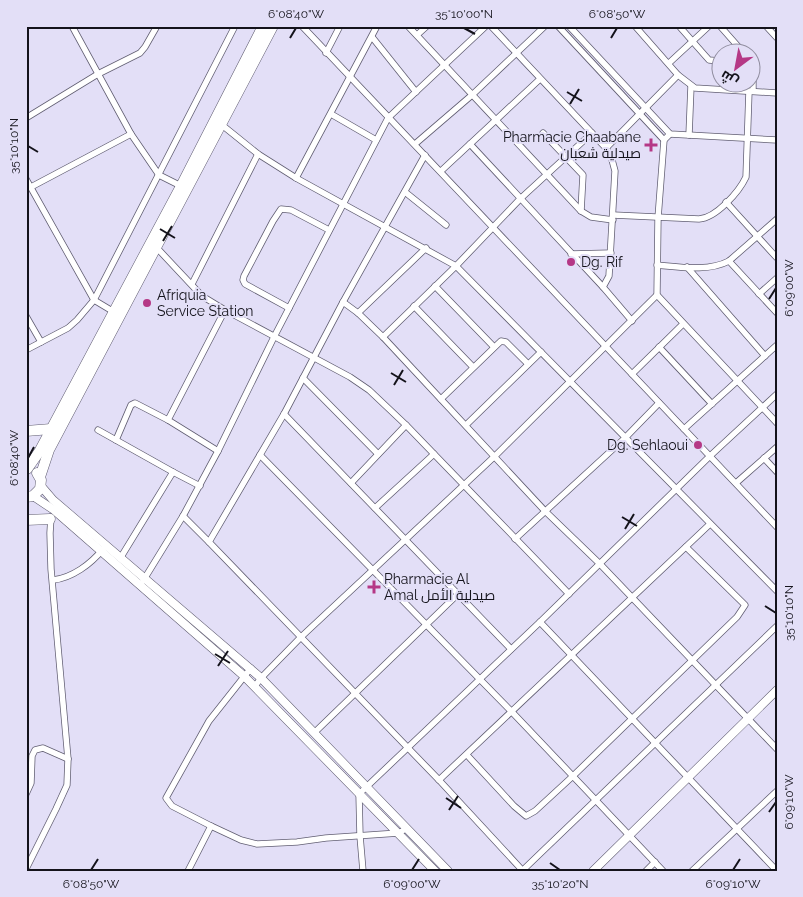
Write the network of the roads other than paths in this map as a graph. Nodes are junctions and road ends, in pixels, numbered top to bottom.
1 (72, 26) edge
2 (157, 26) edge
3 (235, 26) edge
4 (263, 26) edge
5 (273, 26) edge
6 (302, 26) edge
7 (340, 26) edge
8 (377, 26) edge
9 (408, 26) edge
10 (427, 26) edge
11 (486, 26) edge
12 (491, 26) edge
13 (545, 26) edge
14 (558, 26) edge
15 (570, 26) edge
16 (635, 26) edge
17 (679, 26) edge
18 (709, 26) edge
19 (720, 26) edge
20 (766, 26) edge
21 (372, 36) junction
22 (417, 36) junction
23 (777, 38) edge
24 (693, 41) junction
25 (734, 42) edge
26 (326, 53) junction
27 (517, 54) junction
28 (710, 60) edge
29 (669, 63) junction
30 (445, 65) junction
31 (98, 74) junction
32 (678, 75) junction
33 (351, 78) junction
34 (540, 79) junction
35 (691, 86) junction
36 (710, 89) edge
37 (416, 92) junction
38 (751, 92) edge
39 (760, 92) edge
40 (777, 93) edge
41 (472, 95) junction
42 (646, 109) junction
43 (331, 114) junction
44 (640, 115) junction
45 (26, 118) edge
46 (388, 118) junction
47 (495, 120) junction
48 (222, 126) junction
49 (543, 133) dead end
50 (592, 133) junction
51 (131, 134) junction
52 (670, 134) junction
53 (689, 135) junction
54 (748, 138) junction
55 (376, 140) junction
56 (664, 140) junction
57 (777, 140) edge
58 (415, 144) junction
59 (470, 144) junction
60 (606, 148) junction
61 (258, 154) junction
62 (425, 155) junction
63 (566, 156) junction
64 (441, 171) junction
65 (547, 174) junction
66 (159, 175) junction
67 (296, 178) junction
68 (26, 179) edge
69 (181, 186) junction
70 (31, 187) junction
71 (405, 192) junction
72 (520, 199) junction
73 (726, 202) junction
74 (343, 204) junction
75 (581, 212) junction
76 (613, 217) junction
77 (658, 218) junction
78 (777, 219) edge
79 (446, 225) dead end
80 (386, 227) junction
81 (492, 228) junction
82 (330, 230) junction
83 (757, 236) junction
84 (157, 248) junction
85 (426, 248) junction
86 (611, 253) junction
87 (571, 254) junction
88 (777, 258) edge
89 (729, 261) junction
90 (657, 265) junction
91 (456, 266) junction
92 (687, 267) junction
93 (777, 278) edge
94 (192, 284) junction
95 (436, 286) junction
96 (603, 287) junction
97 (759, 294) junction
98 (657, 296) junction
99 (94, 300) junction
100 (343, 302) junction
101 (414, 306) junction
102 (289, 308) junction
103 (225, 310) junction
104 (114, 312) junction
105 (358, 313) junction
106 (777, 313) edge
107 (26, 316) edge
108 (632, 321) junction
109 (684, 324) junction
110 (274, 337) junction
111 (383, 337) junction
112 (41, 342) junction
113 (777, 345) edge
114 (494, 346) junction
115 (606, 346) junction
116 (659, 347) junction
117 (26, 350) edge
118 (541, 352) junction
119 (765, 356) junction
120 (313, 358) junction
121 (528, 364) junction
122 (474, 367) junction
123 (632, 374) junction
124 (303, 378) junction
125 (570, 381) junction
126 (738, 381) junction
127 (777, 394) edge
128 (441, 399) junction
129 (659, 403) junction
130 (712, 404) junction
131 (762, 407) junction
132 (284, 414) junction
133 (168, 420) junction
134 (777, 423) edge
135 (406, 425) junction
136 (466, 425) junction
137 (51, 429) junction
138 (684, 429) junction
139 (98, 430) dead end
140 (26, 431) edge
141 (625, 438) junction
142 (116, 440) junction
143 (777, 447) edge
144 (218, 451) junction
145 (378, 454) junction
146 (434, 454) junction
147 (260, 455) junction
148 (495, 456) junction
149 (710, 456) junction
150 (764, 458) junction
151 (27, 469) edge
152 (173, 472) junction
153 (777, 472) edge
154 (40, 482) junction
155 (351, 483) junction
156 (736, 483) junction
157 (463, 485) junction
158 (200, 486) junction
159 (676, 489) junction
160 (28, 497) edge
161 (375, 508) junction
162 (545, 511) junction
163 (52, 514) junction
164 (183, 516) junction
165 (26, 520) edge
166 (710, 524) junction
167 (777, 527) edge
168 (405, 539) junction
169 (515, 539) junction
170 (209, 542) junction
171 (107, 544) junction
172 (686, 547) junction
173 (101, 552) junction
174 (121, 557) junction
175 (600, 564) junction
176 (373, 571) junction
177 (53, 580) junction
178 (143, 581) junction
179 (777, 591) edge
180 (458, 594) junction
181 (569, 594) junction
182 (633, 599) junction
183 (540, 622) junction
184 (426, 625) junction
185 (777, 626) edge
186 (301, 637) junction
187 (511, 649) junction
188 (573, 655) junction
189 (692, 661) junction
190 (251, 668) junction
191 (244, 676) junction
192 (261, 678) junction
193 (480, 680) junction
194 (716, 685) junction
195 (255, 686) junction
196 (777, 690) edge
197 (355, 693) junction
198 (512, 712) junction
199 (632, 718) junction
200 (748, 718) junction
201 (314, 732) junction
202 (655, 743) junction
203 (776, 747) edge
204 (408, 750) junction
205 (466, 755) junction
206 (68, 759) junction
207 (573, 776) junction
208 (688, 776) junction
209 (439, 780) junction
210 (367, 788) junction
211 (777, 791) edge
212 (26, 794) edge
213 (359, 794) junction
214 (595, 799) junction
215 (211, 826) junction
216 (406, 828) junction
217 (736, 828) junction
218 (399, 833) junction
219 (629, 834) junction
220 (360, 836) junction
221 (655, 862) junction
222 (26, 869) edge
223 (777, 870) edge
224 (188, 871) edge
225 (363, 871) edge
226 (435, 871) edge
227 (448, 871) edge
228 (523, 871) edge
229 (593, 871) edge
230 (646, 871) edge
231 (663, 871) edge
232 (692, 871) edge

1 - 31 street
2 - 31 street
3 - 66 street
4 - 69 highway
5 - 48 highway
6 - 26 street
7 - 26 street
8 - 21 street
9 - 22 street
10 - 22 street
11 - 30 street
12 - 27 street
13 - 27 street
14 - 44 street
15 - 42 street
16 - 29 street
17 - 24 street
18 - 24 street
19 - 25 street
20 - 23 street
21 - 33 street
21 - 37 street
22 - 30 street
24 - 28 street
24 - 29 street
26 - 33 street
27 - 34 street
27 - 41 street
29 - 32 street
30 - 37 street
30 - 41 street
31 - 45 street
31 - 51 street
32 - 35 street
32 - 42 street
33 - 43 street
33 - 46 street
34 - 47 street
34 - 50 street
35 - 36 street
35 - 53 street
37 - 46 street
38 - 54 street
39 - 40 street
41 - 47 street
41 - 58 street
42 - 44 street
42 - 52 street
43 - 55 street
43 - 67 street
44 - 56 street
44 - 60 street
46 - 55 street
46 - 58 street
47 - 59 street
47 - 65 street
48 - 61 street
48 - 84 highway
49 - 63 street
50 - 60 street
50 - 63 street
51 - 66 street
51 - 70 street
52 - 53 street
52 - 56 street
53 - 54 street
54 - 57 street
54 - 73 street
55 - 74 street
56 - 77 street
58 - 62 street
59 - 64 street
59 - 72 street
60 - 76 street
61 - 67 street
61 - 94 street
62 - 64 street
62 - 71 street
63 - 65 street
63 - 75 street
64 - 81 street
65 - 72 street
65 - 75 street
66 - 69 street
66 - 99 street
67 - 74 street
68 - 70 street
69 - 104 highway
70 - 99 street
71 - 79 street
71 - 80 street
72 - 81 street
72 - 87 street
73 - 77 street
73 - 83 street
74 - 80 street
74 - 82 street
75 - 76 street
76 - 77 street
76 - 86 street
77 - 90 street
78 - 83 street
80 - 85 street
80 - 100 street
81 - 91 street
81 - 115 street
82 - 102 street
82 - 102 street
83 - 88 street
83 - 89 street
84 - 94 street
84 - 154 highway
85 - 91 street
85 - 105 street
86 - 87 street
86 - 96 street
87 - 96 street
89 - 92 street
89 - 97 street
90 - 92 street
90 - 98 street
91 - 95 street
91 - 118 street
92 - 119 street
93 - 97 street
94 - 103 street
95 - 101 street
95 - 114 street
96 - 108 street
97 - 106 street
98 - 108 street
98 - 109 street
99 - 104 street
99 - 112 street
100 - 105 street
100 - 120 street
101 - 111 street
101 - 122 street
102 - 110 street
103 - 110 street
103 - 133 street
104 - 137 highway
105 - 111 street
107 - 112 street
108 - 115 street
109 - 116 street
109 - 126 street
110 - 120 street
110 - 144 street
111 - 128 street
112 - 117 street
113 - 119 street
114 - 121 street
114 - 122 street
115 - 123 street
115 - 125 street
116 - 123 street
116 - 130 street
118 - 121 street
118 - 125 street
119 - 126 street
120 - 124 street
120 - 135 street
121 - 136 street
122 - 128 street
123 - 129 street
124 - 132 street
124 - 145 street
125 - 141 street
125 - 148 street
126 - 130 street
126 - 131 street
127 - 131 street
128 - 136 street
129 - 138 street
129 - 141 street
130 - 138 street
131 - 134 street
131 - 149 street
132 - 147 street
132 - 155 street
133 - 142 street
133 - 144 street
135 - 145 street
135 - 146 street
136 - 148 street
137 - 140 highway
137 - 151 highway
138 - 149 street
139 - 142 street
141 - 159 street
141 - 162 street
142 - 152 street
143 - 150 street
144 - 158 street
145 - 155 street
146 - 157 street
146 - 161 street
147 - 170 street
147 - 176 street
148 - 157 street
148 - 162 street
149 - 156 street
149 - 159 street
150 - 153 street
150 - 156 street
151 - 154 highway
152 - 158 street
152 - 174 street
154 - 160 highway
154 - 171 main road
155 - 161 street
156 - 167 street
157 - 168 street
157 - 169 street
158 - 164 street
159 - 166 street
159 - 175 street
160 - 163 main road
161 - 168 street
162 - 169 street
162 - 175 street
163 - 165 highway
163 - 173 main road
163 - 177 street
164 - 170 street
164 - 178 street
166 - 172 street
166 - 179 street
168 - 176 street
168 - 180 street
169 - 181 street
170 - 186 street
171 - 173 street
171 - 174 main road
172 - 182 street
172 - 189 street
173 - 177 street
173 - 178 main road
174 - 178 main road
175 - 181 street
175 - 182 street
176 - 184 street
176 - 186 street
177 - 206 street
178 - 190 main road
178 - 191 main road
180 - 184 street
180 - 187 street
181 - 183 street
182 - 188 street
182 - 189 street
183 - 187 street
183 - 188 street
184 - 193 street
184 - 197 street
185 - 194 street
186 - 192 street
186 - 197 street
187 - 193 street
188 - 198 street
188 - 199 street
189 - 194 street
189 - 199 street
190 - 191 street
190 - 192 main road
191 - 195 main road
191 - 215 street
192 - 195 street
192 - 201 main road
193 - 198 street
193 - 204 street
194 - 200 street
194 - 202 street
195 - 213 main road
196 - 200 main road
197 - 201 street
197 - 204 street
198 - 205 street
198 - 207 street
199 - 202 street
199 - 207 street
200 - 203 street
200 - 208 main road
201 - 210 main road
202 - 208 street
202 - 214 street
204 - 209 street
204 - 210 street
205 - 207 street
205 - 209 street
206 - 212 street
206 - 222 street
207 - 214 street
208 - 217 street
208 - 219 main road
209 - 228 street
210 - 213 street
210 - 216 main road
211 - 217 street
213 - 218 main road
213 - 220 street
214 - 219 street
214 - 228 street
215 - 220 street
215 - 224 street
216 - 218 street
216 - 227 main road
217 - 223 street
217 - 232 street
218 - 220 street
218 - 226 main road
219 - 221 street
219 - 229 main road
220 - 225 street
221 - 230 street
221 - 231 street

